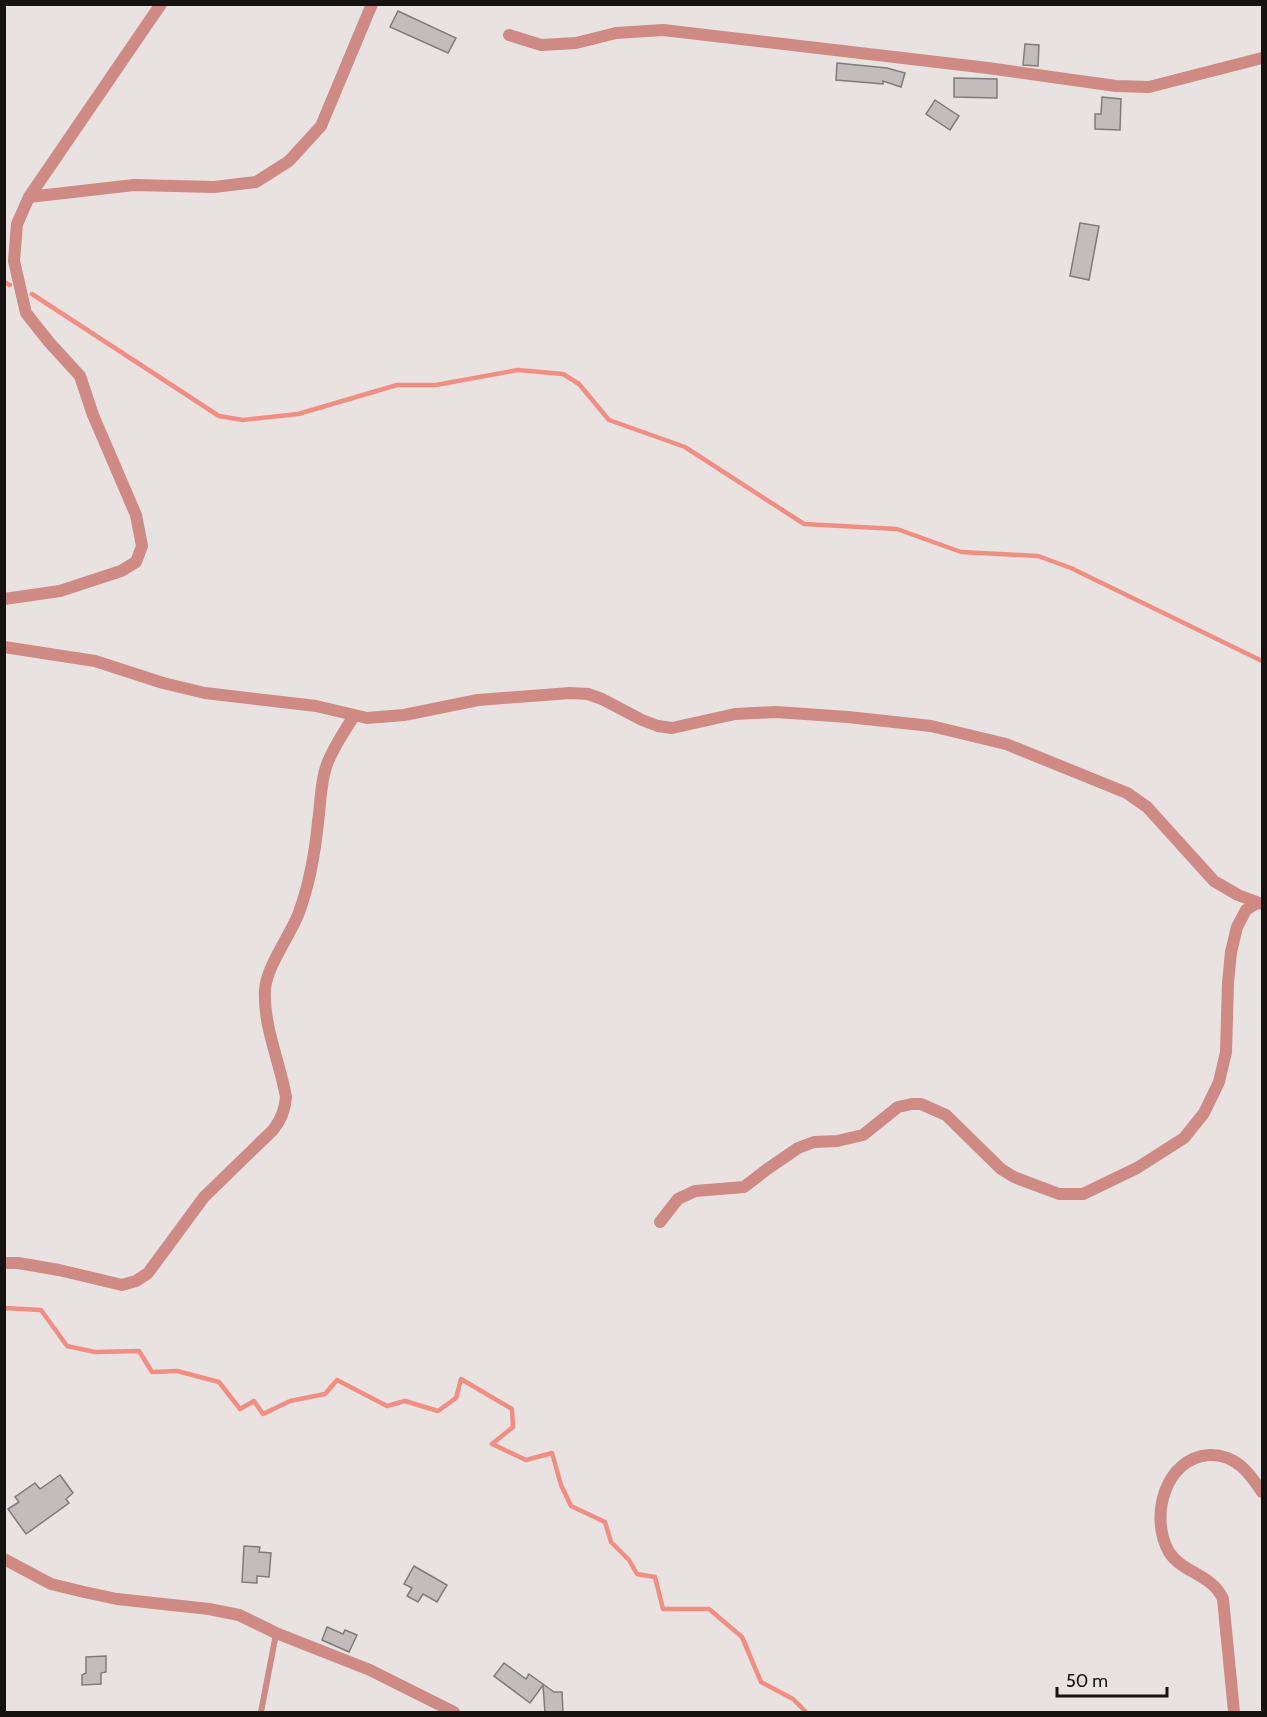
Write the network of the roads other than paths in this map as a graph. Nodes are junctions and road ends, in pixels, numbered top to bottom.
1 (161, 4) edge
2 (372, 4) edge
3 (509, 35) dead end
4 (1263, 58) edge
5 (29, 197) junction
6 (4, 599) edge
7 (4, 647) edge
8 (354, 716) junction
9 (1260, 904) edge
10 (660, 1222) dead end
11 (4, 1263) edge
12 (1263, 1492) edge
13 (4, 1559) edge
14 (276, 1633) junction
15 (261, 1713) edge
16 (454, 1713) edge
17 (1234, 1713) edge

1 - 5 street
2 - 5 street
3 - 4 street
5 - 6 street
7 - 8 street
8 - 9 street
8 - 11 street
9 - 10 street
12 - 17 street
13 - 14 street
14 - 15 lane
14 - 16 street

